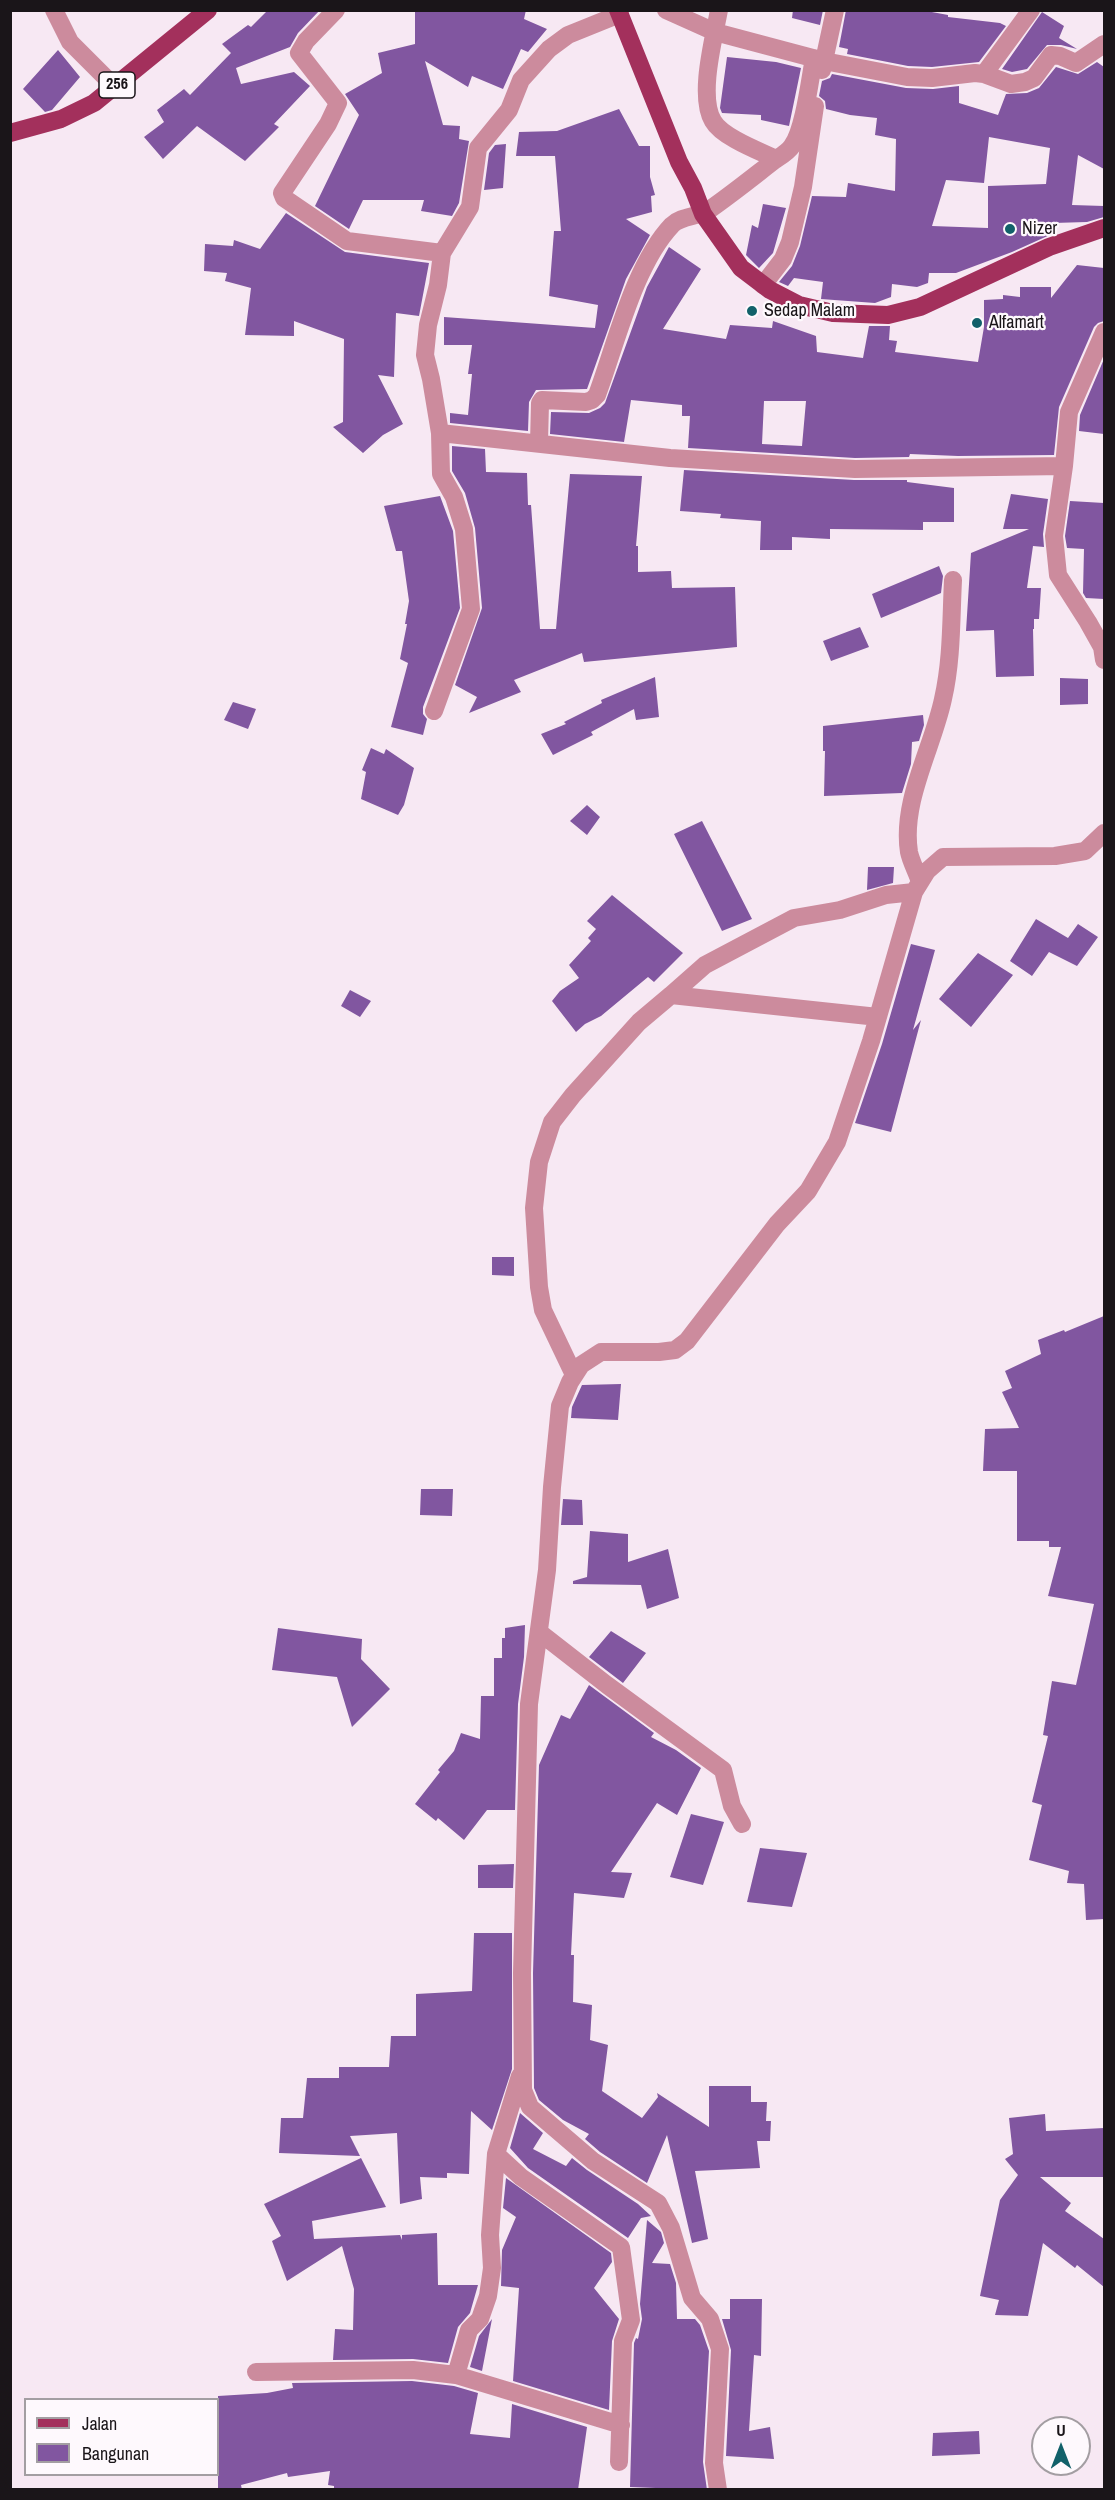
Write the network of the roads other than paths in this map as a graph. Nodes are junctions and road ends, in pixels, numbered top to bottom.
1 (54, 10) edge
2 (208, 10) edge
3 (336, 10) edge
4 (666, 10) edge
5 (719, 10) edge
6 (835, 10) edge
7 (1031, 10) edge
8 (619, 12) edge
9 (715, 32) junction
10 (1104, 44) edge
11 (819, 59) junction
12 (984, 74) junction
13 (115, 87) junction
14 (10, 133) edge
15 (776, 159) junction
16 (703, 214) junction
17 (1104, 228) edge
18 (442, 253) junction
19 (763, 285) junction
20 (1104, 332) edge
21 (440, 433) junction
22 (538, 443) junction
23 (1064, 466) junction
24 (953, 580) dead end
25 (1104, 660) edge
26 (434, 711) dead end
27 (1104, 833) edge
28 (917, 887) junction
29 (671, 994) junction
30 (878, 1017) junction
31 (574, 1375) junction
32 (539, 1632) junction
33 (742, 1824) dead end
34 (523, 2066) junction
35 (496, 2154) junction
36 (256, 2372) dead end
37 (456, 2375) junction
38 (621, 2424) junction
39 (619, 2462) dead end
40 (718, 2490) edge

1 - 13 street
2 - 13 main road, 256
3 - 18 street
4 - 9 street
5 - 9 street
6 - 11 street
7 - 12 street
8 - 16 main road
8 - 18 street
9 - 11 street
9 - 15 street
10 - 12 street
11 - 12 street
11 - 15 street
11 - 19 street
13 - 14 main road, 256
15 - 16 street
16 - 19 main road
16 - 22 street
17 - 19 main road
18 - 21 street
20 - 23 street
21 - 22 street
21 - 26 street
22 - 23 street
23 - 25 street
24 - 28 street
27 - 28 street
28 - 29 street
28 - 30 street
29 - 30 street
29 - 31 street
30 - 31 street
31 - 32 street
32 - 33 street
32 - 34 street
34 - 35 street
34 - 40 street
35 - 37 street
35 - 38 street
36 - 37 street
37 - 38 street
38 - 39 street

